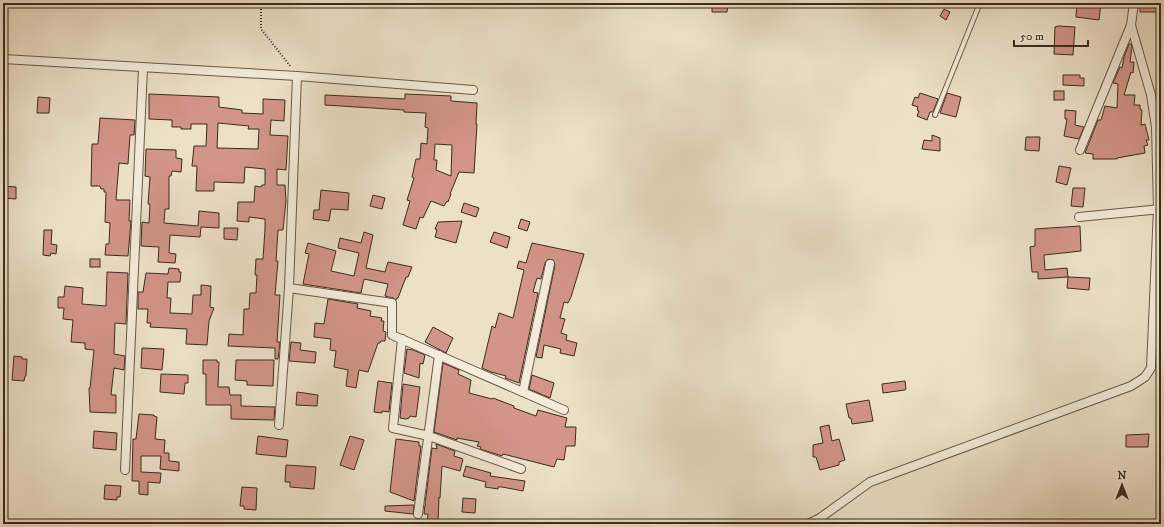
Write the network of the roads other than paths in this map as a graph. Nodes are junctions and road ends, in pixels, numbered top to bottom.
1 (980, 3) edge
2 (1134, 3) edge
3 (1131, 25) junction
4 (3, 59) edge
5 (143, 68) junction
6 (297, 76) junction
7 (473, 90) dead end
8 (934, 114) dead end
9 (1080, 150) dead end
10 (1160, 209) edge
11 (1079, 217) dead end
12 (550, 264) dead end
13 (289, 288) junction
14 (402, 339) junction
15 (439, 355) junction
16 (523, 392) junction
17 (564, 410) dead end
18 (279, 425) dead end
19 (429, 436) junction
20 (521, 469) dead end
21 (125, 470) dead end
22 (418, 514) dead end
23 (808, 524) edge

1 - 8 lane
2 - 3 street
3 - 9 street
3 - 10 street
4 - 5 street
5 - 6 street
5 - 21 street
6 - 7 street
6 - 13 street
10 - 11 street
10 - 23 street
12 - 16 street
13 - 14 street
13 - 18 street
14 - 15 street
14 - 19 street
15 - 16 street
15 - 19 street
16 - 17 street
19 - 20 street
19 - 22 street

